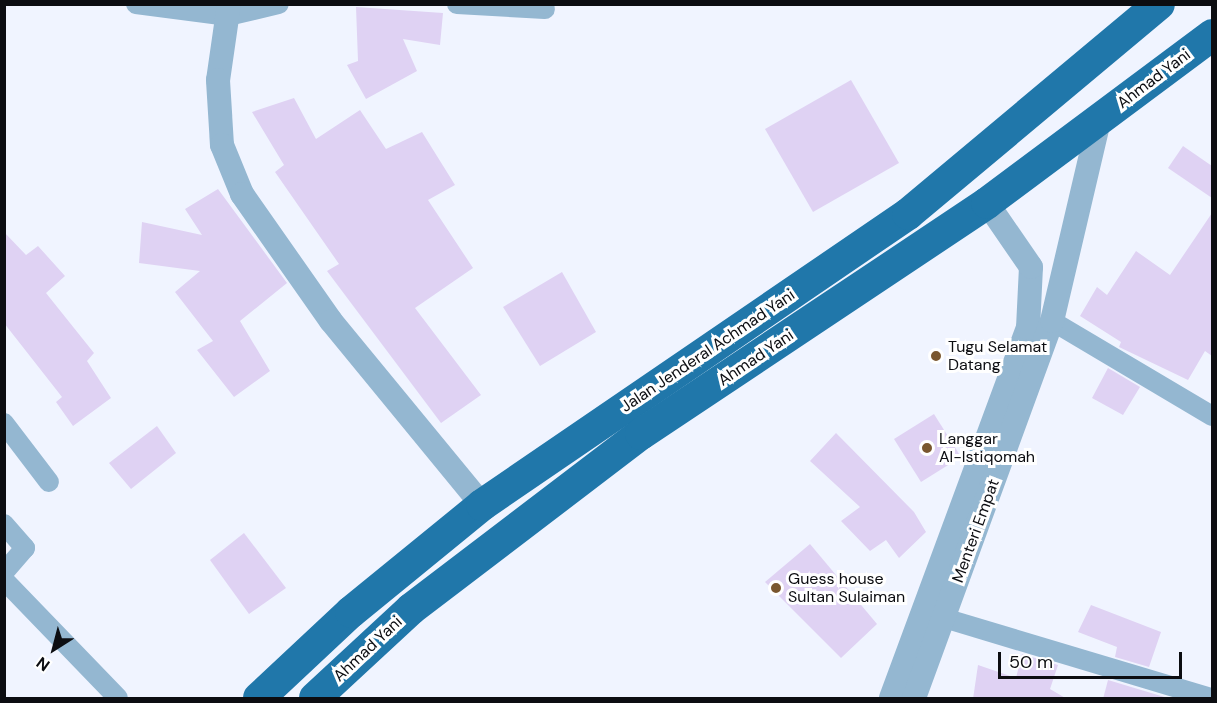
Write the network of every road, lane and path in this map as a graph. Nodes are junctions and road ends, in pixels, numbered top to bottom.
1 (136, 4) edge
2 (279, 4) edge
3 (457, 4) edge
4 (1158, 4) edge
5 (545, 9) dead end
6 (229, 10) edge
7 (1209, 40) edge
8 (1099, 120) junction
9 (987, 203) junction
10 (757, 319) junction
11 (1052, 321) junction
12 (771, 348) junction
13 (698, 358) junction
14 (716, 385) junction
15 (1212, 416) edge
16 (1003, 422) junction
17 (4, 423) edge
18 (49, 482) dead end
19 (482, 505) junction
20 (4, 524) edge
21 (4, 572) edge
22 (4, 580) edge
23 (933, 614) junction
24 (118, 699) edge
25 (259, 699) edge
26 (315, 699) edge
27 (891, 699) edge
28 (914, 699) edge
29 (1211, 699) edge

1 - 6 street
2 - 6 street
3 - 5 street
4 - 10 highway, Jalan Jenderal Achmad Yani
6 - 19 street
7 - 8 highway, Ahmad Yani
8 - 9 highway, Ahmad Yani
8 - 11 street, Menteri Empat
9 - 12 highway, Ahmad Yani
9 - 16 street, Menteri Empat
10 - 12 highway
10 - 13 highway, Jalan Jenderal Achmad Yani
11 - 15 street
11 - 16 street, Menteri Empat
12 - 14 highway, Ahmad Yani
13 - 14 highway
13 - 19 highway, Jalan Jenderal Achmad Yani
14 - 26 highway, Ahmad Yani
16 - 23 street, Menteri Empat
17 - 18 street
19 - 25 highway, Jalan Jenderal Achmad Yani
20 - 21 street
22 - 24 street
23 - 27 street, Menteri Empat
23 - 28 street, Menteri Empat
23 - 29 street

